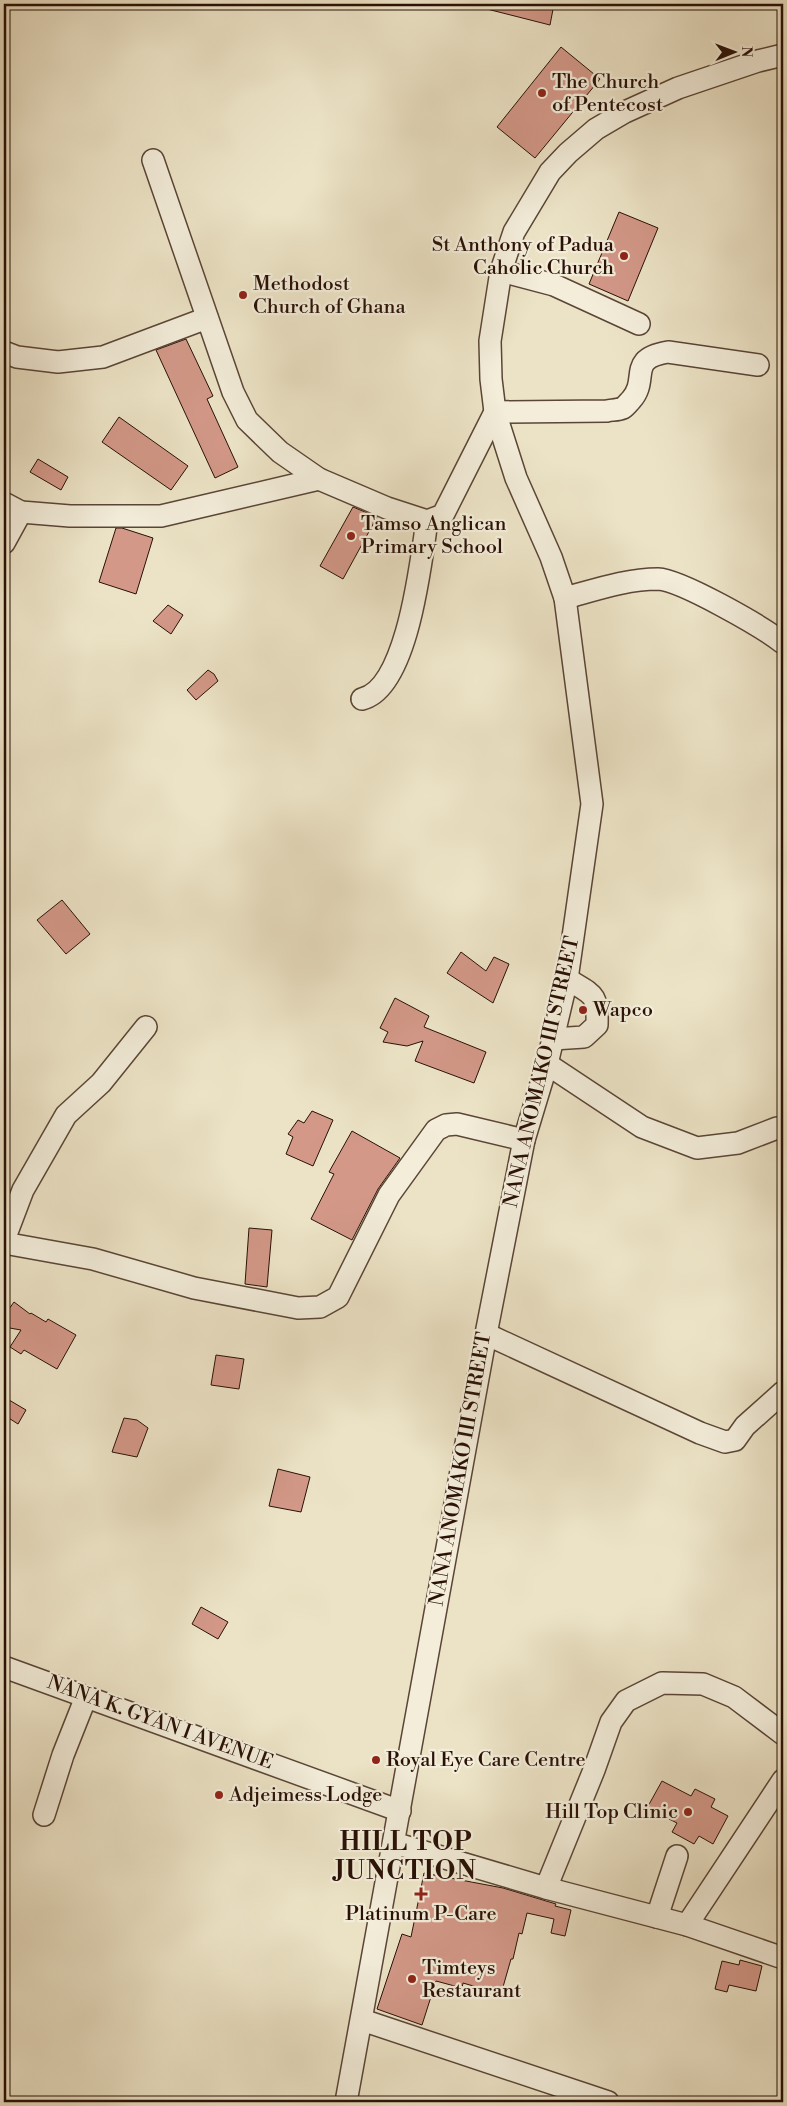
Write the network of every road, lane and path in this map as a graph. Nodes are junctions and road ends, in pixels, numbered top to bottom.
1 (783, 55) edge
2 (153, 160) dead end
3 (501, 271) junction
4 (207, 318) junction
5 (639, 324) dead end
6 (4, 352) edge
7 (758, 365) dead end
8 (495, 412) junction
9 (319, 479) junction
10 (12, 507) edge
11 (427, 521) junction
12 (4, 543) edge
13 (565, 598) junction
14 (783, 643) edge
15 (362, 698) dead end
16 (567, 979) junction
17 (146, 1027) dead end
18 (553, 1039) junction
19 (547, 1064) junction
20 (777, 1128) dead end
21 (524, 1140) junction
22 (4, 1242) edge
23 (486, 1334) junction
24 (783, 1392) edge
25 (4, 1667) edge
26 (86, 1697) junction
27 (783, 1734) edge
28 (783, 1780) edge
29 (400, 1811) junction
30 (44, 1815) dead end
31 (394, 1844) junction
32 (677, 1856) dead end
33 (546, 1888) junction
34 (657, 1917) junction
35 (688, 1925) junction
36 (783, 1958) edge
37 (362, 2020) junction
38 (346, 2102) edge
39 (608, 2102) edge

1 - 3 street, NANA ANOMAKO III STREET
2 - 4 street
3 - 5 street
3 - 8 street, NANA ANOMAKO III STREET
4 - 6 street
4 - 9 street
7 - 8 street
8 - 11 street
8 - 13 street, NANA ANOMAKO III STREET
9 - 10 street
9 - 11 street
10 - 12 street
11 - 15 street
13 - 14 street
13 - 16 street, NANA ANOMAKO III STREET
16 - 18 street, NANA ANOMAKO III STREET
16 - 18 street
17 - 22 street
18 - 19 street, NANA ANOMAKO III STREET
19 - 20 street
19 - 21 street, NANA ANOMAKO III STREET
21 - 22 street
21 - 23 street, NANA ANOMAKO III STREET
23 - 24 street
23 - 29 street, NANA ANOMAKO III STREET
25 - 26 street, NANA K. GYAN I AVENUE
26 - 29 street, NANA K. GYAN I AVENUE
26 - 30 street
27 - 33 street
28 - 35 street
29 - 31 street, NANA ANOMAKO III STREET
31 - 33 street
31 - 37 street, NANA ANOMAKO III STREET
32 - 34 street
33 - 34 street
34 - 35 street
35 - 36 street
37 - 38 street, NANA ANOMAKO III STREET
37 - 39 street

